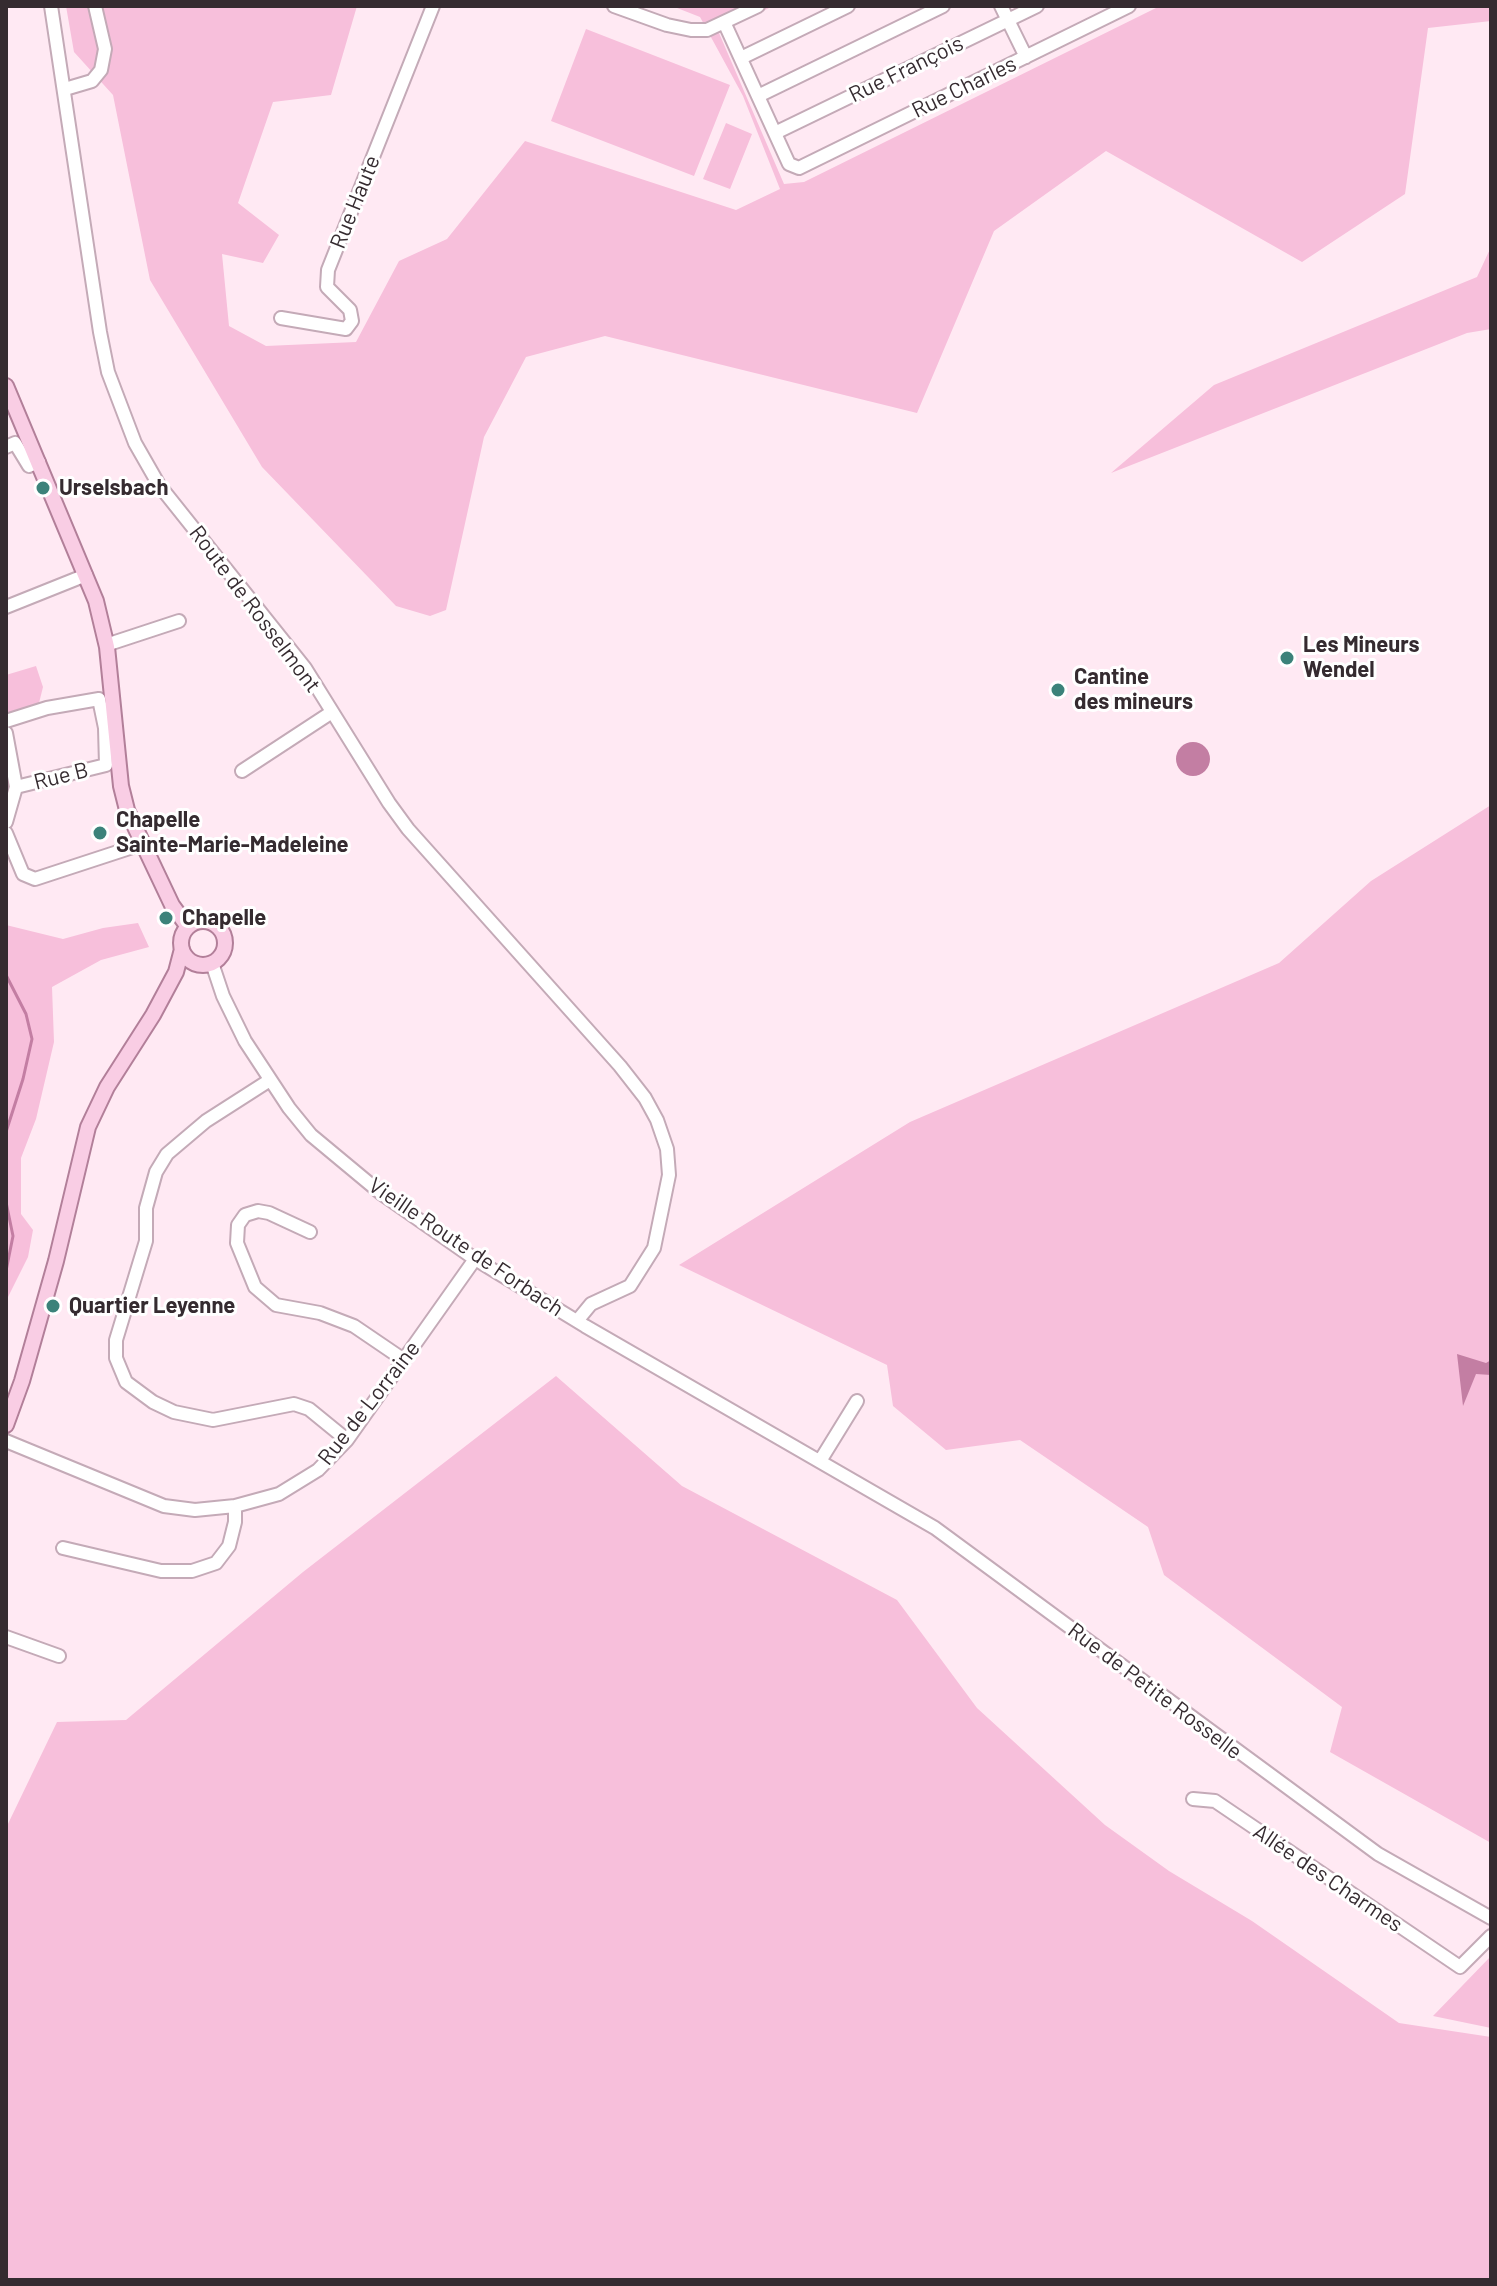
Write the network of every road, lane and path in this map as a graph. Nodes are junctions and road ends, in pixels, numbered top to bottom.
1 (51, 6) edge
2 (95, 6) edge
3 (433, 6) edge
4 (614, 6) edge
5 (758, 6) edge
6 (848, 6) edge
7 (943, 6) edge
8 (1001, 6) edge
9 (1037, 6) edge
10 (1129, 6) edge
11 (1008, 20) junction
12 (724, 22) junction
13 (1026, 57) junction
14 (741, 58) junction
15 (65, 89) junction
16 (758, 96) junction
17 (775, 133) junction
18 (281, 318) dead end
19 (6, 386) edge
20 (6, 447) edge
21 (39, 462) junction
22 (86, 575) junction
23 (6, 607) edge
24 (179, 621) dead end
25 (106, 645) junction
26 (332, 712) junction
27 (6, 721) edge
28 (110, 728) junction
29 (6, 733) edge
30 (242, 771) dead end
31 (16, 787) junction
32 (6, 822) edge
33 (6, 833) edge
34 (142, 844) junction
35 (188, 927) junction
36 (182, 949) junction
37 (194, 963) junction
38 (212, 963) junction
39 (176, 972) junction
40 (270, 1080) junction
41 (310, 1232) dead end
42 (475, 1259) junction
43 (577, 1321) junction
44 (634, 1356) joint
45 (404, 1360) junction
46 (857, 1401) dead end
47 (6, 1425) edge
48 (347, 1440) junction
49 (6, 1441) edge
50 (820, 1461) junction
51 (235, 1506) junction
52 (63, 1548) dead end
53 (6, 1637) edge
54 (59, 1656) dead end
55 (1193, 1799) dead end
56 (1491, 1918) edge
57 (1491, 1936) edge

1 - 15 street, Route de Rosselmont
2 - 15 street
3 - 18 street, Rue Haute
4 - 12 street
5 - 12 street
6 - 14 street
7 - 16 street
8 - 11 street
9 - 11 street, Rue François
10 - 13 street, Rue Charles
11 - 13 street
11 - 17 street, Rue François
12 - 14 street
13 - 17 street, Rue Charles
14 - 16 street
15 - 26 street, Route de Rosselmont
16 - 17 street
19 - 21 main road
20 - 21 street
21 - 22 main road
22 - 23 street
22 - 25 main road
24 - 25 street
25 - 28 main road
26 - 30 street
26 - 43 street, Route de Rosselmont
27 - 28 street
28 - 31 street, Rue B
28 - 34 main road
29 - 31 street
31 - 32 street, Rue B
33 - 34 street
34 - 35 main road
35 - 36 main road
35 - 38 main road
36 - 37 main road
36 - 39 main road
37 - 38 main road
37 - 39 main road
38 - 40 street, Vieille Route de Forbach
39 - 47 main road
40 - 42 street, Vieille Route de Forbach
40 - 48 street
41 - 45 street
42 - 43 street, Vieille Route de Forbach
42 - 45 street, Rue de Lorraine
43 - 44 street, Vieille Route de Forbach
44 - 50 street, Rue de Petite Rosselle
45 - 48 street, Rue de Lorraine
46 - 50 street
48 - 51 street, Rue de Lorraine
49 - 51 street, Rue de Lorraine
50 - 56 street, Rue de Petite Rosselle
51 - 52 street
53 - 54 street
55 - 57 street, Allée des Charmes

